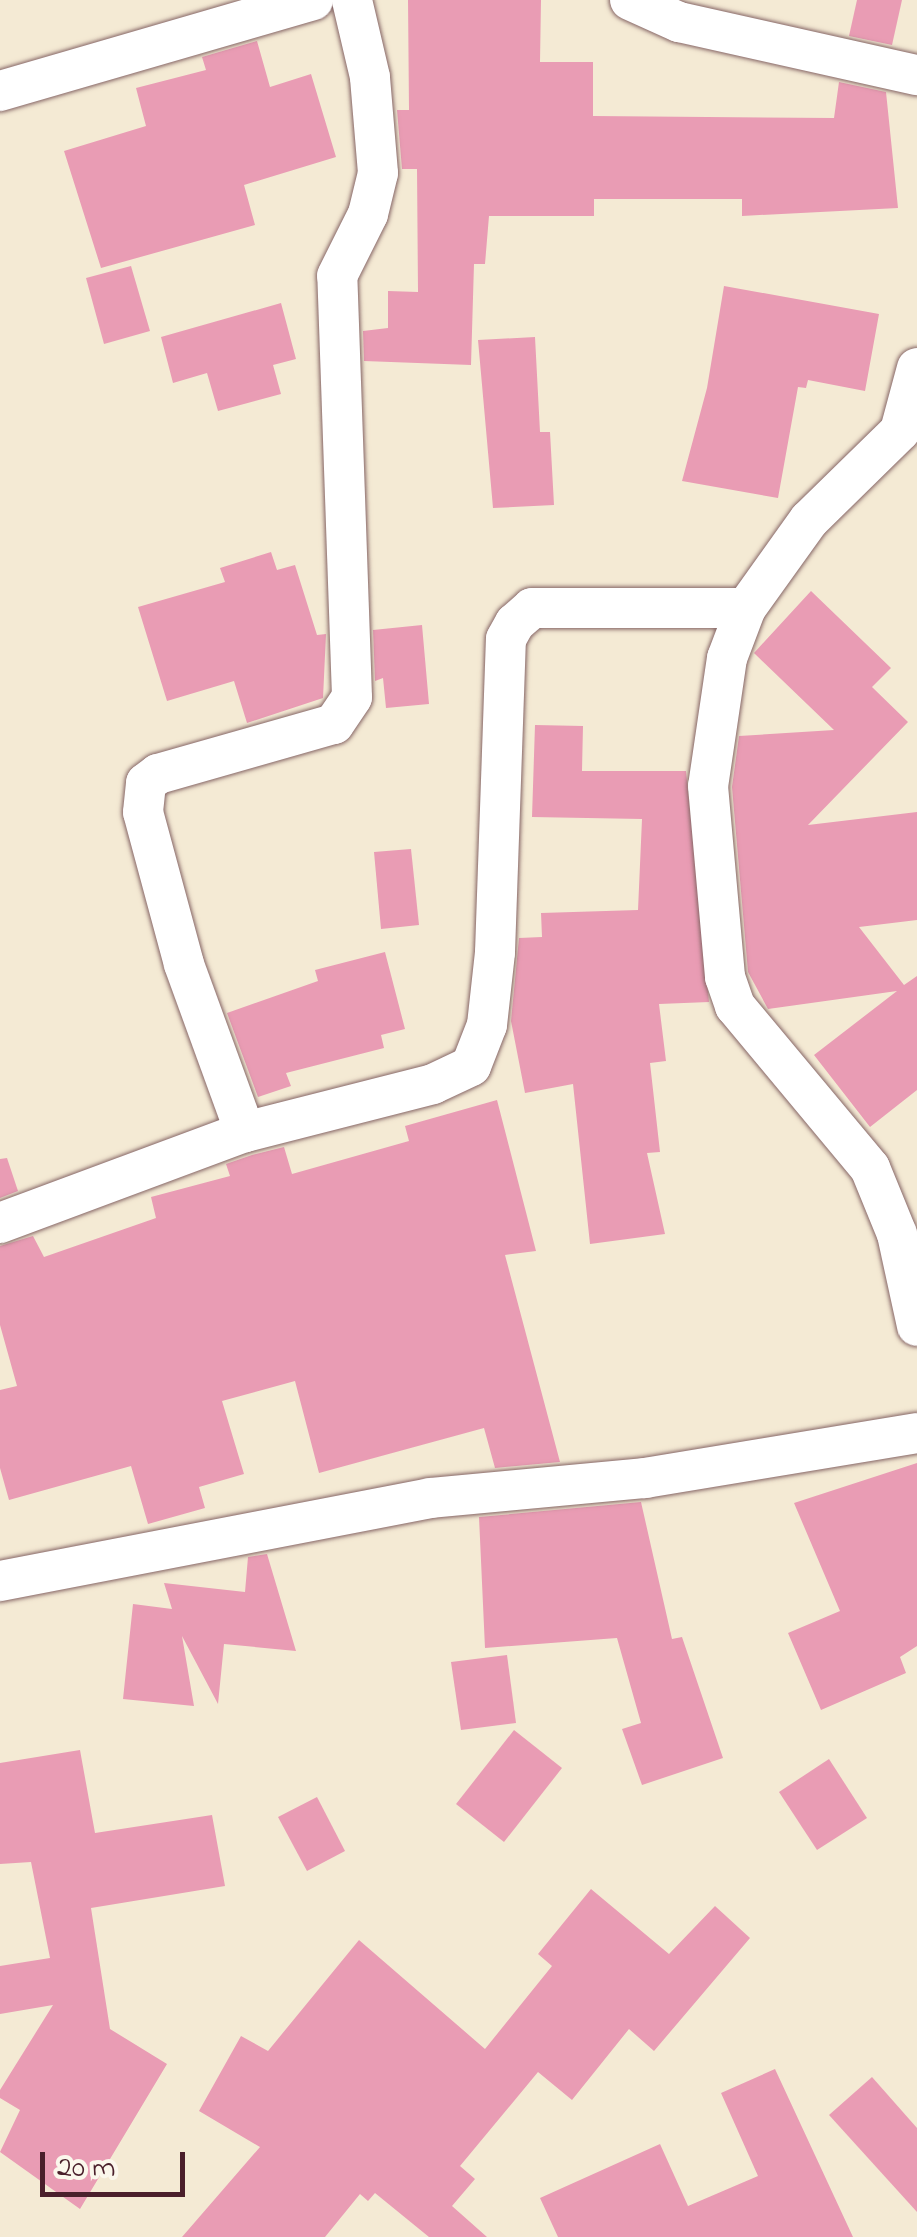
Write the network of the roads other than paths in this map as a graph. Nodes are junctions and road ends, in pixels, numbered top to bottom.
1 (313, 0) edge
2 (352, 0) edge
3 (630, 0) edge
4 (917, 75) edge
5 (0, 91) edge
6 (917, 368) edge
7 (746, 608) junction
8 (245, 1132) junction
9 (0, 1223) edge
10 (917, 1326) edge
11 (917, 1433) edge
12 (0, 1582) edge

1 - 5 street
2 - 8 street
3 - 4 street
6 - 7 street
7 - 8 street
7 - 10 street
8 - 9 street
11 - 12 street

